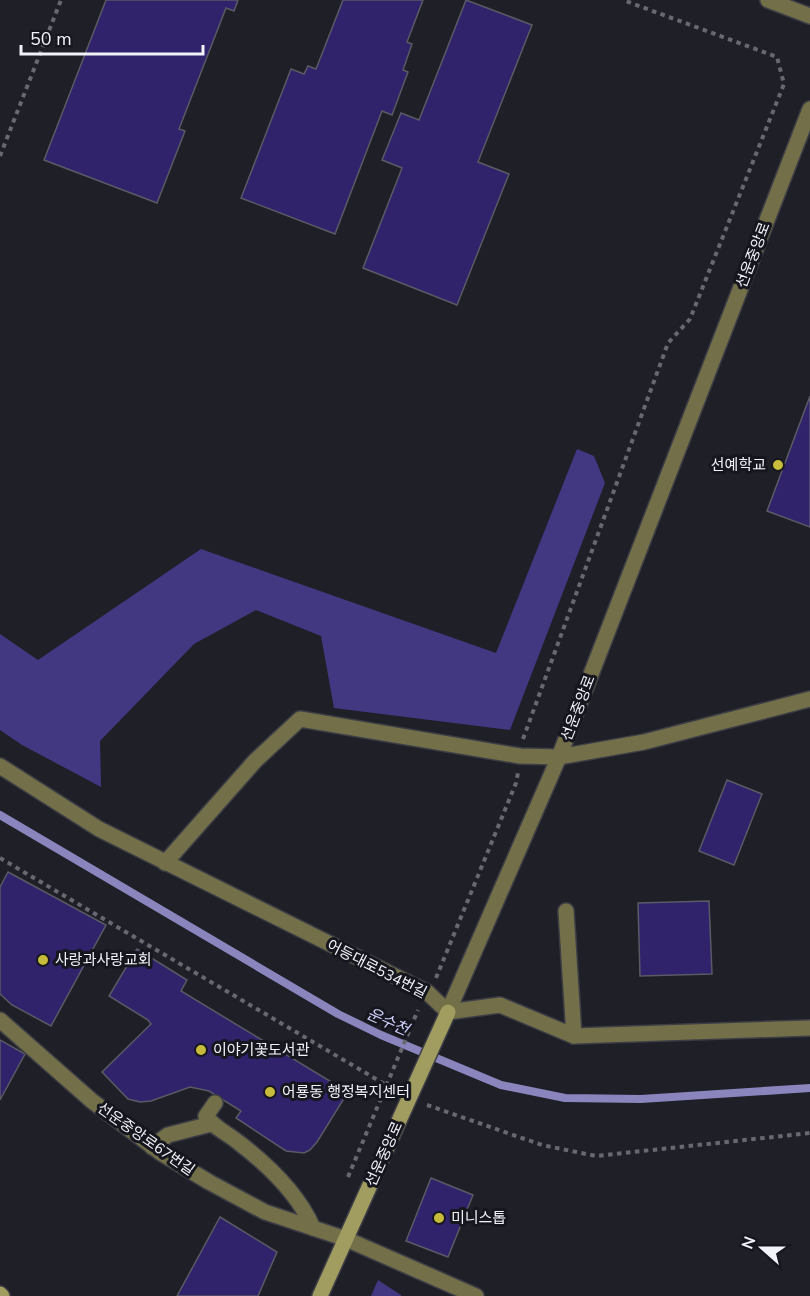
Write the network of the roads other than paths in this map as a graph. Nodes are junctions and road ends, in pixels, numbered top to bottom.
1 (768, 0) edge
2 (810, 16) edge
3 (810, 109) edge
4 (810, 699) edge
5 (559, 757) junction
6 (0, 766) edge
7 (165, 863) junction
8 (566, 911) dead end
9 (445, 1016) junction
10 (0, 1020) edge
11 (810, 1029) edge
12 (574, 1036) junction
13 (215, 1103) dead end
14 (211, 1124) junction
15 (152, 1147) junction
16 (313, 1228) junction
17 (346, 1239) junction
18 (320, 1296) edge
19 (476, 1296) edge

1 - 2 street
3 - 5 street, 선운중앙로
4 - 5 street
5 - 7 street
5 - 9 street, 선운중앙로
6 - 7 street, 어등대로534번길
7 - 9 street, 어등대로534번길
8 - 12 street
9 - 12 street
9 - 17 street, 선운중앙로
10 - 15 street, 선운중앙로67번길
11 - 12 street
13 - 14 street
14 - 15 street
14 - 16 street
15 - 16 street, 선운중앙로67번길
16 - 17 street, 선운중앙로67번길
17 - 18 street, 선운중앙로
17 - 19 street, 선운중앙로67번길

